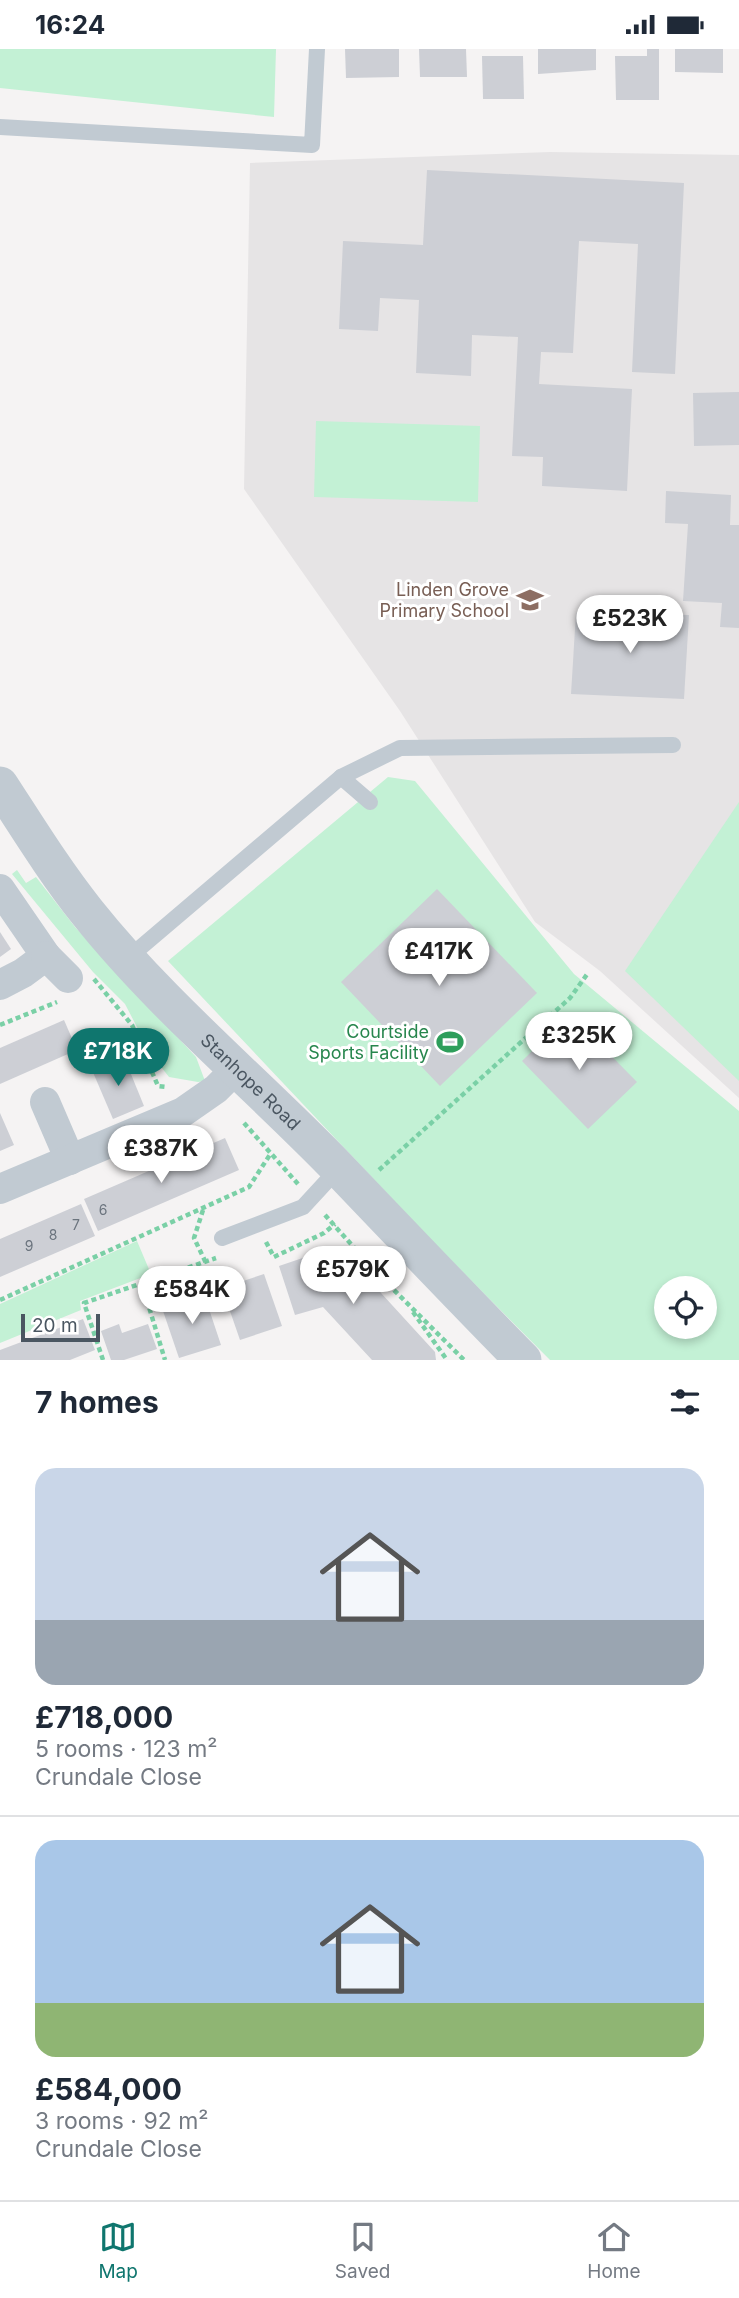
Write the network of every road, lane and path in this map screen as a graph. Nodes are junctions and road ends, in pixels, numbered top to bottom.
1 (317, 49) edge
2 (0, 127) edge
3 (673, 745) dead end
4 (341, 777) junction
5 (0, 785) edge
6 (370, 802) dead end
7 (0, 889) edge
8 (46, 956) junction
9 (127, 959) junction
10 (588, 973) dead end
11 (77, 984) joint
12 (0, 985) edge
13 (0, 1025) edge
14 (235, 1070) junction
15 (45, 1102) dead end
16 (271, 1153) dead end
17 (69, 1160) junction
18 (347, 1179) junction
19 (0, 1189) edge
20 (257, 1223) junction
21 (335, 1224) dead end
22 (222, 1238) dead end
23 (216, 1258) dead end
24 (142, 1284) junction
25 (0, 1300) edge
26 (406, 1301) dead end
27 (103, 1360) edge
28 (165, 1360) edge
29 (447, 1360) edge
30 (523, 1360) edge

1 - 2 lane
3 - 4 lane
4 - 6 lane
4 - 9 lane
5 - 9 street, Stanhope Road
7 - 8 street
8 - 11 street
8 - 12 street
9 - 14 street, Stanhope Road
10 - 18 path
11 - 13 path
14 - 17 street
14 - 18 street, Stanhope Road
15 - 17 street
16 - 25 path
17 - 19 street
18 - 20 lane
18 - 30 street, Stanhope Road
20 - 21 path
20 - 22 lane
23 - 24 path
24 - 27 path
24 - 28 path
26 - 29 path

